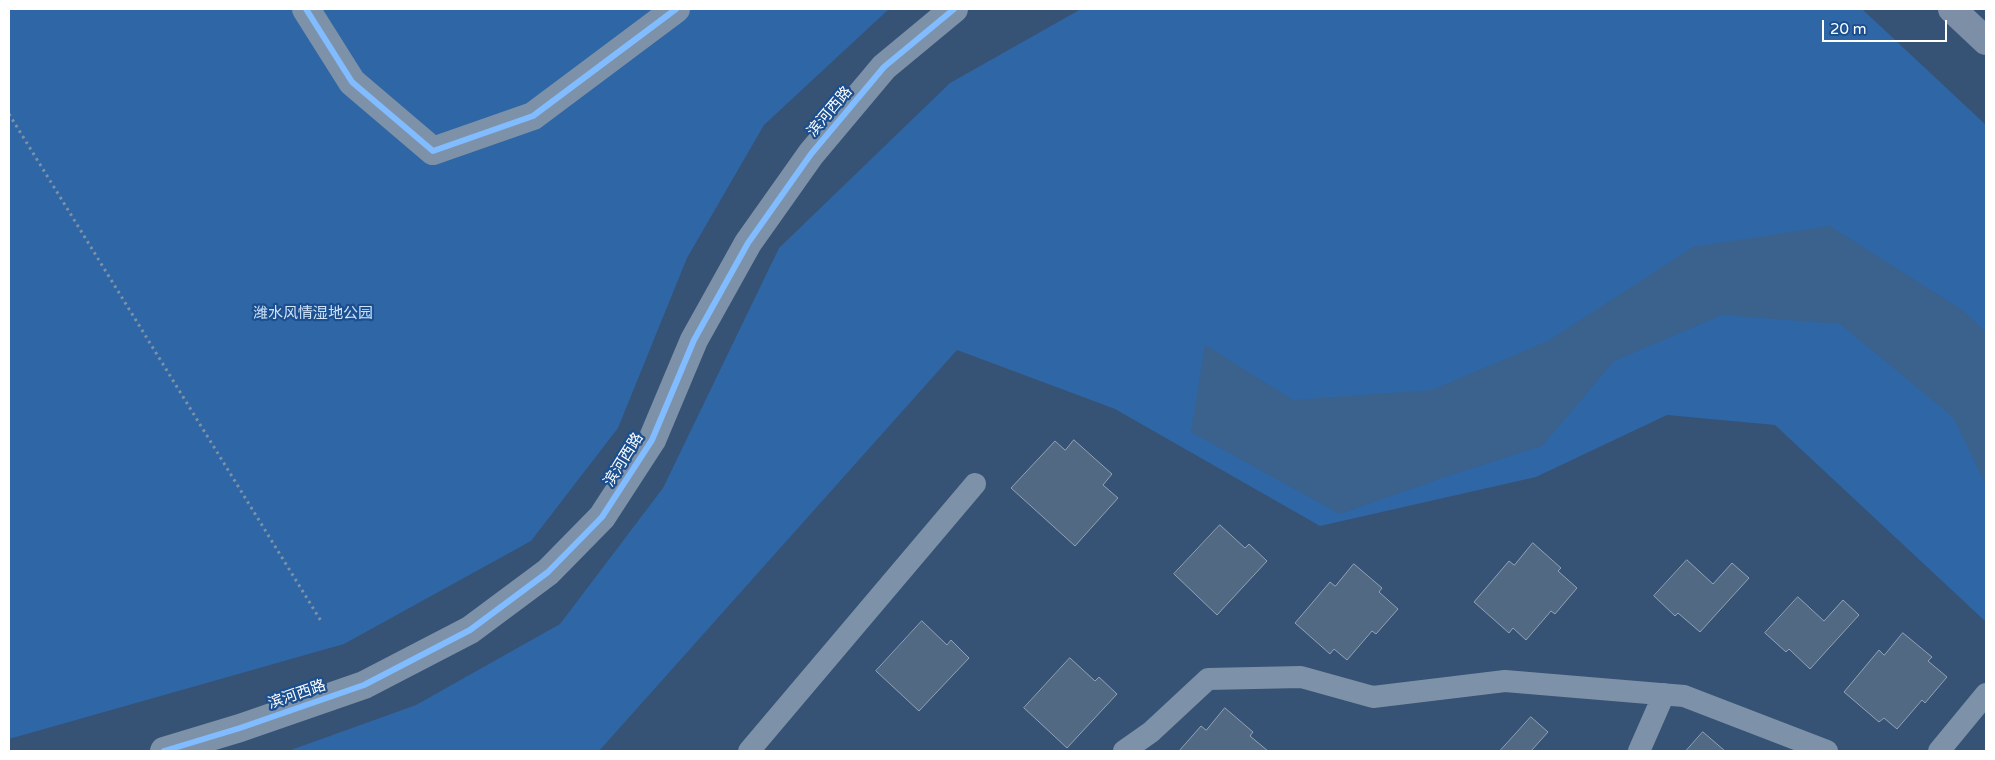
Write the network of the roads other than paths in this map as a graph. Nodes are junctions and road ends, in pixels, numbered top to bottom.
1 (306, 9) edge
2 (676, 9) edge
3 (954, 9) edge
4 (1952, 9) edge
5 (1986, 41) edge
6 (975, 484) dead end
7 (1664, 694) junction
8 (1986, 694) edge
9 (164, 751) edge
10 (749, 751) edge
11 (1124, 751) edge
12 (1639, 751) edge
13 (1827, 751) edge
14 (1939, 751) edge

1 - 2 street
3 - 9 street, 滨河西路
4 - 5 main road
6 - 10 lane
7 - 11 lane
7 - 12 lane
7 - 13 lane
8 - 14 lane

